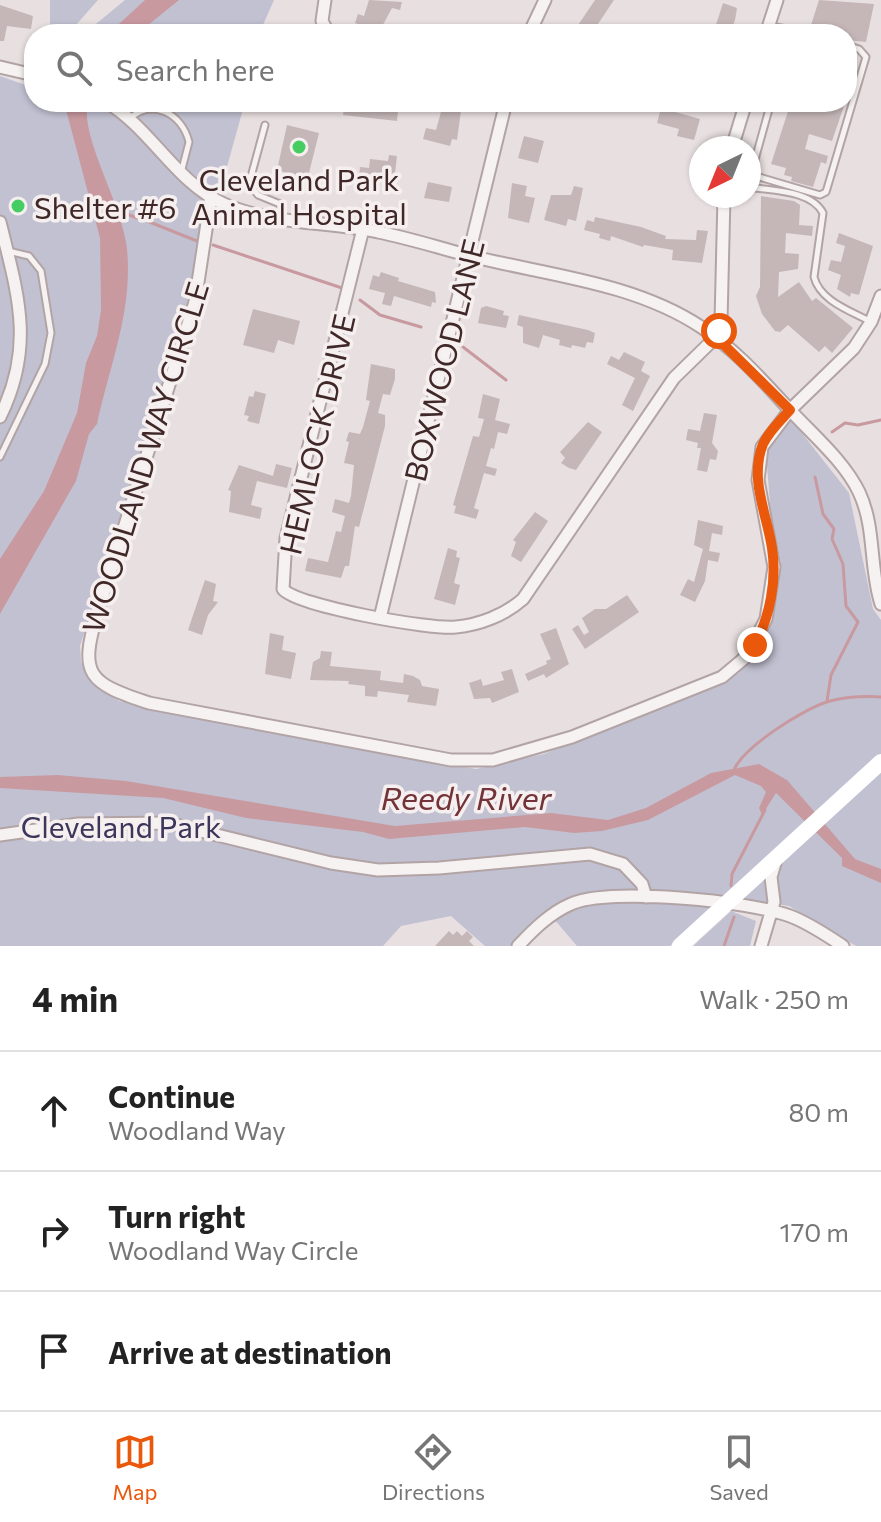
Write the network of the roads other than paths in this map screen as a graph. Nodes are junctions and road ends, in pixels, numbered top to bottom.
1 (325, 0) edge
2 (545, 0) edge
3 (777, 0) edge
4 (324, 24) edge
5 (534, 24) edge
6 (770, 24) edge
7 (857, 48) edge
8 (0, 67) edge
9 (24, 73) edge
10 (857, 87) edge
11 (120, 112) edge
12 (137, 112) edge
13 (167, 112) edge
14 (504, 112) edge
15 (743, 112) edge
16 (768, 112) edge
17 (850, 112) edge
18 (129, 119) junction
19 (265, 125) dead end
20 (736, 136) edge
21 (761, 136) edge
22 (181, 174) junction
23 (761, 177) edge
24 (761, 189) edge
25 (211, 197) junction
26 (724, 208) edge
27 (279, 218) junction
28 (0, 222) edge
29 (363, 229) junction
30 (7, 251) junction
31 (468, 256) junction
32 (881, 296) edge
33 (871, 322) junction
34 (716, 337) junction
35 (790, 410) junction
36 (0, 417) edge
37 (0, 457) edge
38 (881, 604) edge
39 (380, 618) junction
40 (881, 762) edge
41 (0, 835) edge
42 (778, 856) junction
43 (646, 897) junction
44 (729, 902) junction
45 (771, 912) junction
46 (518, 946) edge
47 (680, 946) edge
48 (761, 946) edge
49 (843, 946) edge

1 - 4 street
2 - 5 street
3 - 6 street
7 - 10 lane
8 - 9 street
11 - 18 street
12 - 18 lane
13 - 22 lane
14 - 31 street, BOXWOOD LANE
15 - 20 street
16 - 21 lane
17 - 23 lane
18 - 22 street
19 - 27 lane
22 - 25 street
24 - 33 lane
25 - 27 street
25 - 35 street, WOODLAND WAY CIRCLE
26 - 34 street
27 - 29 street
28 - 30 street
29 - 31 street
29 - 39 street, HEMLOCK DRIVE
30 - 36 street
30 - 37 lane
31 - 34 street
31 - 39 street, BOXWOOD LANE
32 - 33 street, WOODLAND WAY CIRCLE
33 - 35 street, WOODLAND WAY CIRCLE
34 - 35 street
34 - 39 street, HEMLOCK DRIVE
35 - 38 street
40 - 42 street
41 - 43 street
42 - 44 street
42 - 45 street
43 - 44 street
43 - 46 street
44 - 45 street
44 - 47 street
45 - 48 street
45 - 49 street

